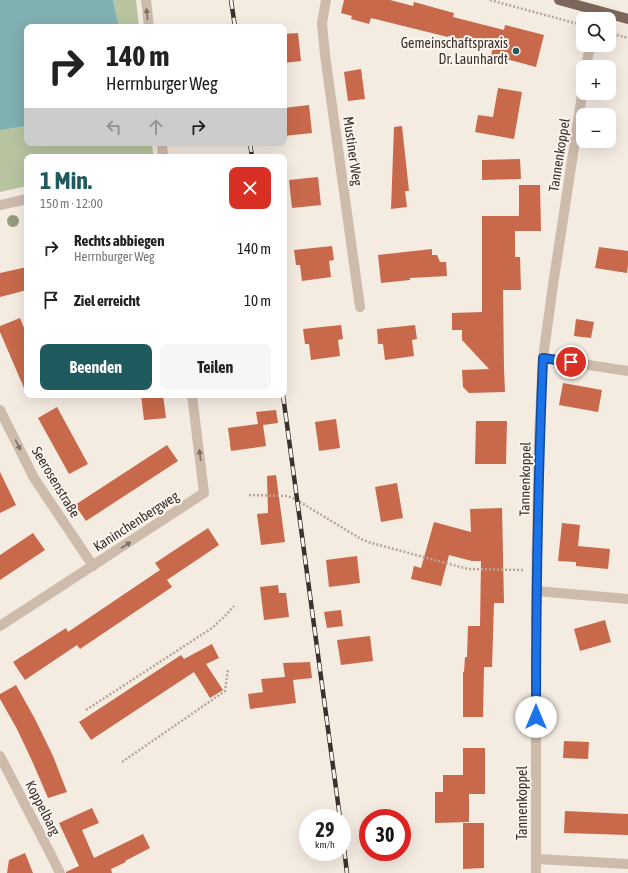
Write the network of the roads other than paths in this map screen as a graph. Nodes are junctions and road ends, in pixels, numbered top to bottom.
1 (146, 0) edge
2 (326, 0) edge
3 (563, 0) edge
4 (586, 4) edge
5 (593, 12) edge
6 (616, 17) edge
7 (628, 19) edge
8 (149, 24) edge
9 (581, 100) edge
10 (24, 200) edge
11 (0, 205) edge
12 (360, 307) dead end
13 (543, 358) junction
14 (628, 371) edge
15 (192, 398) edge
16 (0, 410) edge
17 (93, 566) junction
18 (536, 591) junction
19 (628, 599) edge
20 (0, 626) edge
21 (0, 756) edge
22 (536, 859) junction
23 (628, 864) edge
24 (60, 873) edge
25 (536, 873) edge

8 -> 1 street
2 - 12 street, Mustiner Weg
3 - 4 main road
4 - 5 main road
6 - 7 main road
9 - 13 street, Tannenkoppel
10 - 11 street
13 - 14 street
13 - 18 street, Tannenkoppel
17 -> 15 street, Kaninchenbergweg
16 -> 17 street, Seerosenstraße
17 - 20 street, Kaninchenbergweg
18 - 19 street
18 - 22 street, Tannenkoppel
21 - 24 street, Koppelbarg
22 - 23 street
22 - 25 street, Tannenkoppel

